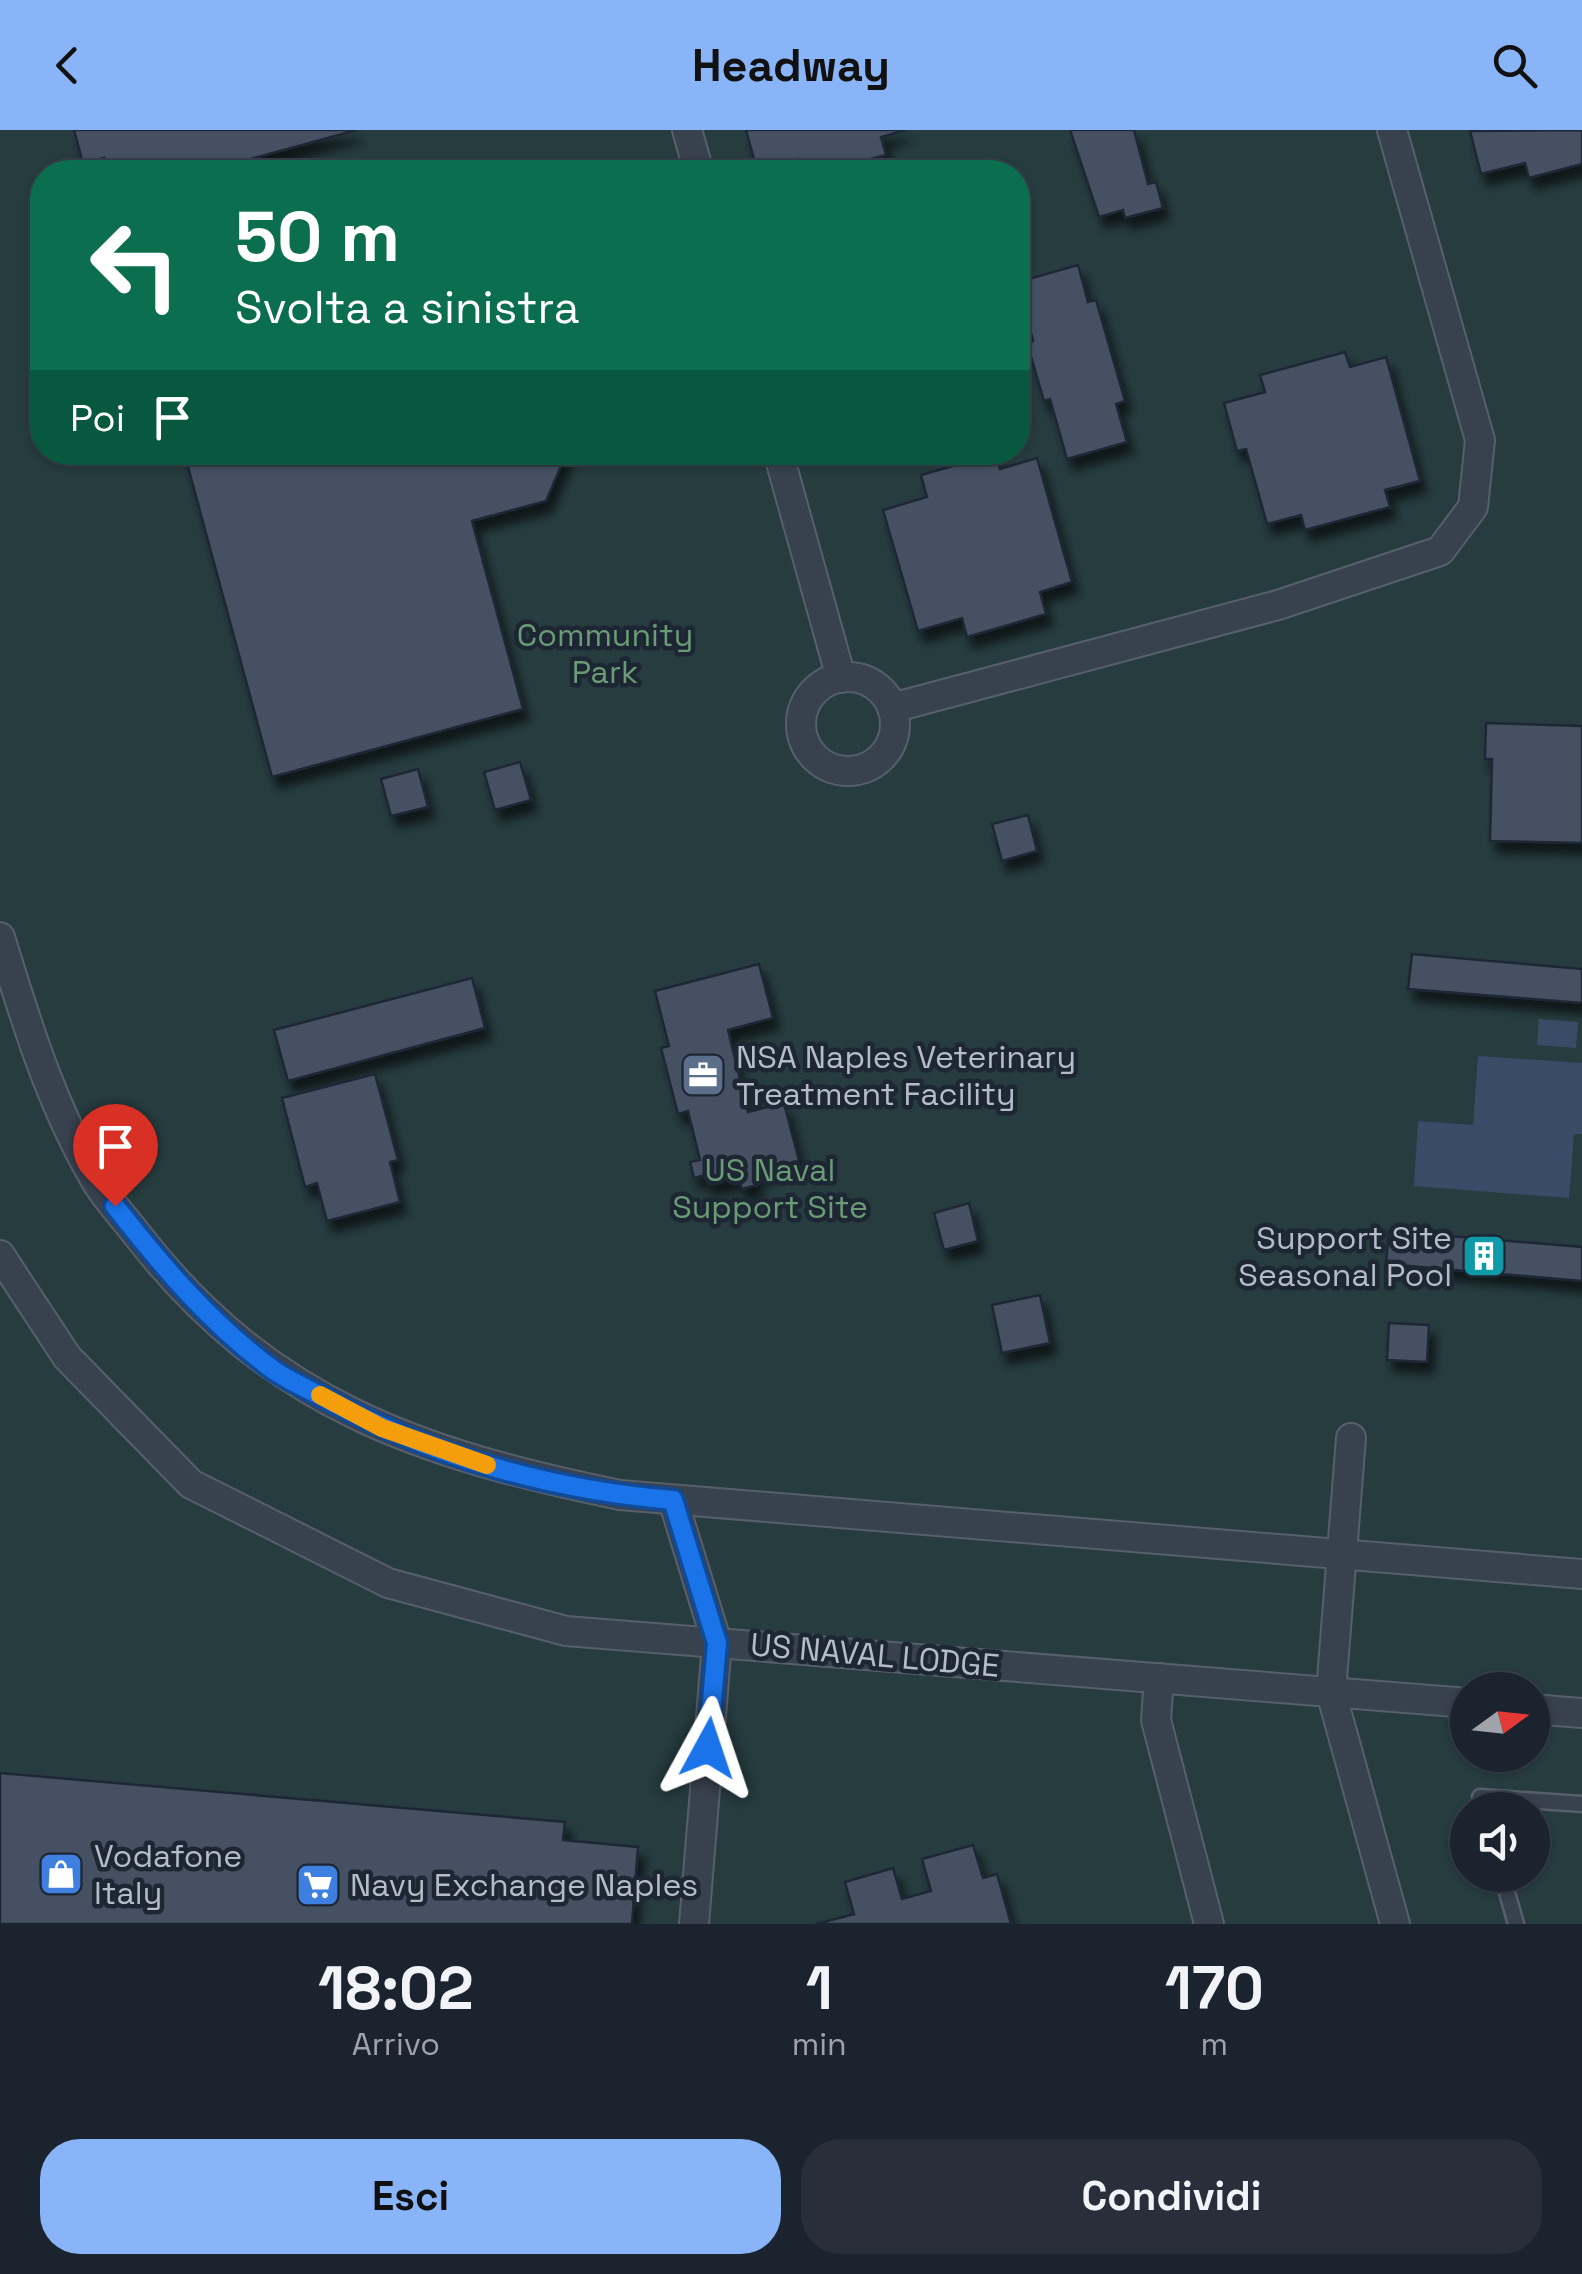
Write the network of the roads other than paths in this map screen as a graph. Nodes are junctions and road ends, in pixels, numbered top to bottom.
1 (687, 130) edge
2 (1392, 130) edge
3 (696, 160) edge
4 (782, 465) edge
5 (841, 678) junction
6 (892, 708) junction
7 (0, 936) edge
8 (0, 1255) edge
9 (1350, 1438) dead end
10 (673, 1500) junction
11 (1342, 1554) junction
12 (1582, 1574) edge
13 (717, 1643) junction
14 (1160, 1678) junction
15 (1332, 1692) junction
16 (1450, 1702) edge
17 (1550, 1709) edge
18 (1582, 1712) edge
19 (1550, 1802) edge
20 (1582, 1804) edge
21 (1507, 1892) edge
22 (694, 1924) edge
23 (1209, 1924) edge
24 (1395, 1924) edge
25 (1516, 1924) edge

1 - 3 street
2 - 6 street
4 - 5 street
5 - 6 street
5 - 6 street
7 - 10 street
8 - 13 street, US NAVAL LODGE
9 - 11 street
10 - 11 street
10 - 13 street
11 - 12 street
11 - 15 street
13 - 14 street, US NAVAL LODGE
13 - 22 street
14 - 15 street, US NAVAL LODGE
14 - 23 street
15 - 16 street, US NAVAL LODGE
15 - 24 street
17 - 18 street
19 - 20 lane
21 - 25 lane

